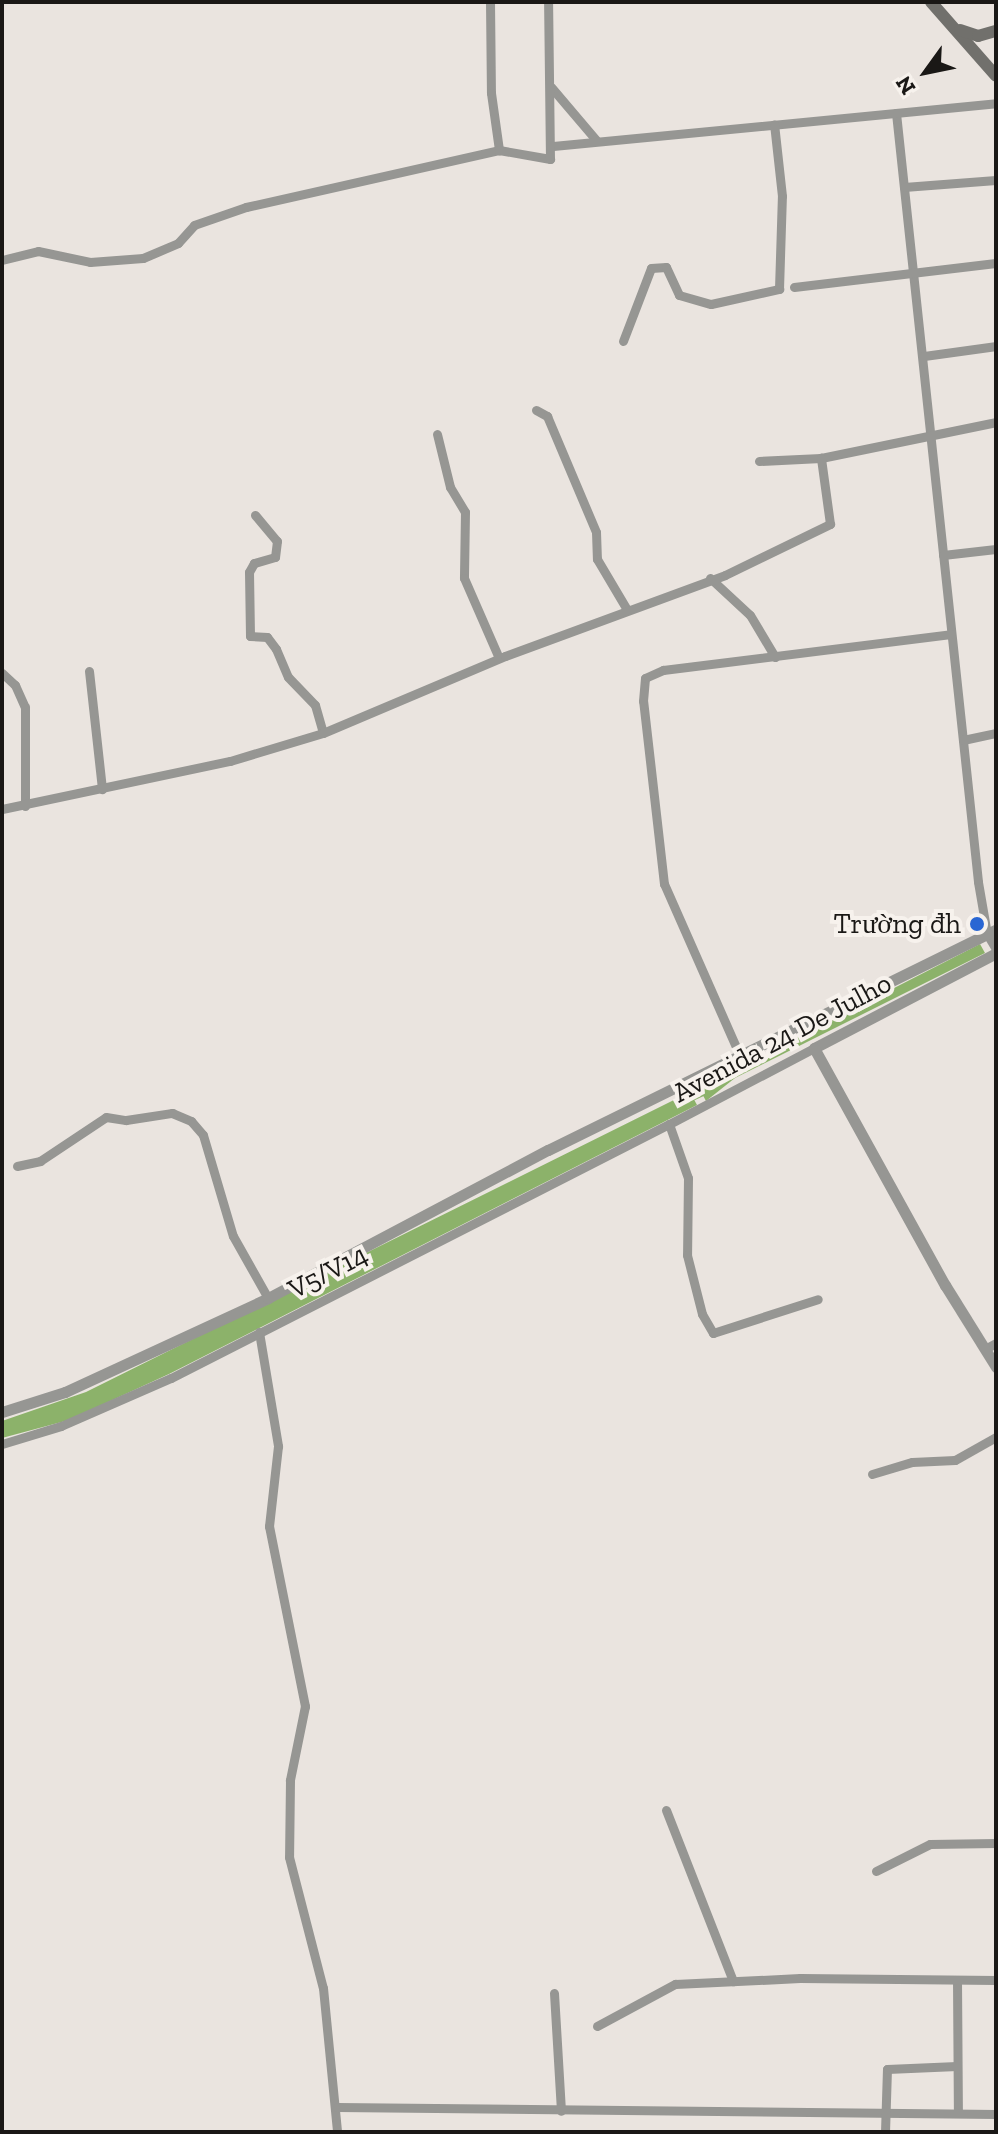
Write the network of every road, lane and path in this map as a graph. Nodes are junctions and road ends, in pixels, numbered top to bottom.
1 (490, 2) edge
2 (548, 2) edge
3 (931, 2) edge
4 (954, 27) junction
5 (991, 33) edge
6 (987, 64) junction
7 (996, 76) edge
8 (551, 87) junction
9 (996, 103) edge
10 (896, 113) junction
11 (774, 124) junction
12 (597, 141) junction
13 (553, 146) junction
14 (499, 150) junction
15 (996, 180) edge
16 (904, 187) junction
17 (2, 260) edge
18 (996, 263) edge
19 (914, 272) junction
20 (794, 287) dead end
21 (623, 341) dead end
22 (996, 346) edge
23 (924, 356) junction
24 (536, 410) dead end
25 (996, 422) edge
26 (437, 434) dead end
27 (931, 434) junction
28 (821, 458) junction
29 (759, 461) dead end
30 (255, 515) dead end
31 (996, 549) edge
32 (943, 555) junction
33 (710, 578) junction
34 (626, 608) junction
35 (951, 634) junction
36 (775, 657) junction
37 (499, 658) junction
38 (89, 671) dead end
39 (2, 673) edge
40 (323, 733) junction
41 (996, 733) edge
42 (963, 740) junction
43 (102, 789) junction
44 (25, 806) junction
45 (2, 809) edge
46 (992, 932) edge
47 (996, 951) edge
48 (814, 1048) junction
49 (740, 1056) junction
50 (669, 1124) junction
51 (17, 1166) dead end
52 (268, 1298) junction
53 (818, 1299) dead end
54 (259, 1332) junction
55 (990, 1346) edge
56 (996, 1367) edge
57 (2, 1412) edge
58 (996, 1437) edge
59 (2, 1444) edge
60 (872, 1474) dead end
61 (666, 1810) dead end
62 (996, 1843) edge
63 (876, 1871) dead end
64 (957, 1980) junction
65 (996, 1980) edge
66 (733, 1981) junction
67 (554, 1993) dead end
68 (597, 2026) dead end
69 (957, 2066) junction
70 (337, 2107) junction
71 (561, 2111) junction
72 (958, 2112) junction
73 (886, 2113) junction
74 (996, 2114) edge
75 (337, 2132) edge
76 (885, 2132) edge

1 - 14 street
2 - 8 street
3 - 4 main road
4 - 5 main road
4 - 6 main road
5 - 6 main road
6 - 7 main road
8 - 12 street
8 - 13 street
9 - 10 street
10 - 11 street
10 - 16 street
11 - 12 street
11 - 21 street
12 - 13 street
13 - 14 street
14 - 17 street
15 - 16 street
16 - 19 street
18 - 19 street
19 - 20 street
19 - 23 street
22 - 23 street
23 - 27 street
24 - 34 street
25 - 27 street
26 - 37 street
27 - 28 street
27 - 32 street
28 - 29 street
28 - 33 street
30 - 40 street
31 - 32 street
32 - 35 street
33 - 34 street
33 - 36 street
34 - 37 street
35 - 36 street
35 - 42 street
36 - 49 street
37 - 40 street
38 - 43 street
39 - 44 street
40 - 43 street
41 - 42 street
42 - 46 street
43 - 44 street
44 - 45 street
46 - 47 street
46 - 49 street
47 - 48 street, Avenida 24 De Julho
48 - 50 street, Avenida 24 De Julho
48 - 55 street
49 - 52 street
50 - 53 street, Avenida 24 De Julho
50 - 54 street, V5/V14
51 - 52 street
52 - 57 street
54 - 59 street, V5/V14
54 - 70 street
55 - 56 street
58 - 60 street
61 - 66 street
62 - 63 street
64 - 65 street
64 - 66 street
64 - 69 street
66 - 68 street
67 - 71 street
69 - 72 street
69 - 73 street
70 - 71 street
70 - 75 street
71 - 73 street
72 - 73 street
72 - 74 street
73 - 76 street

